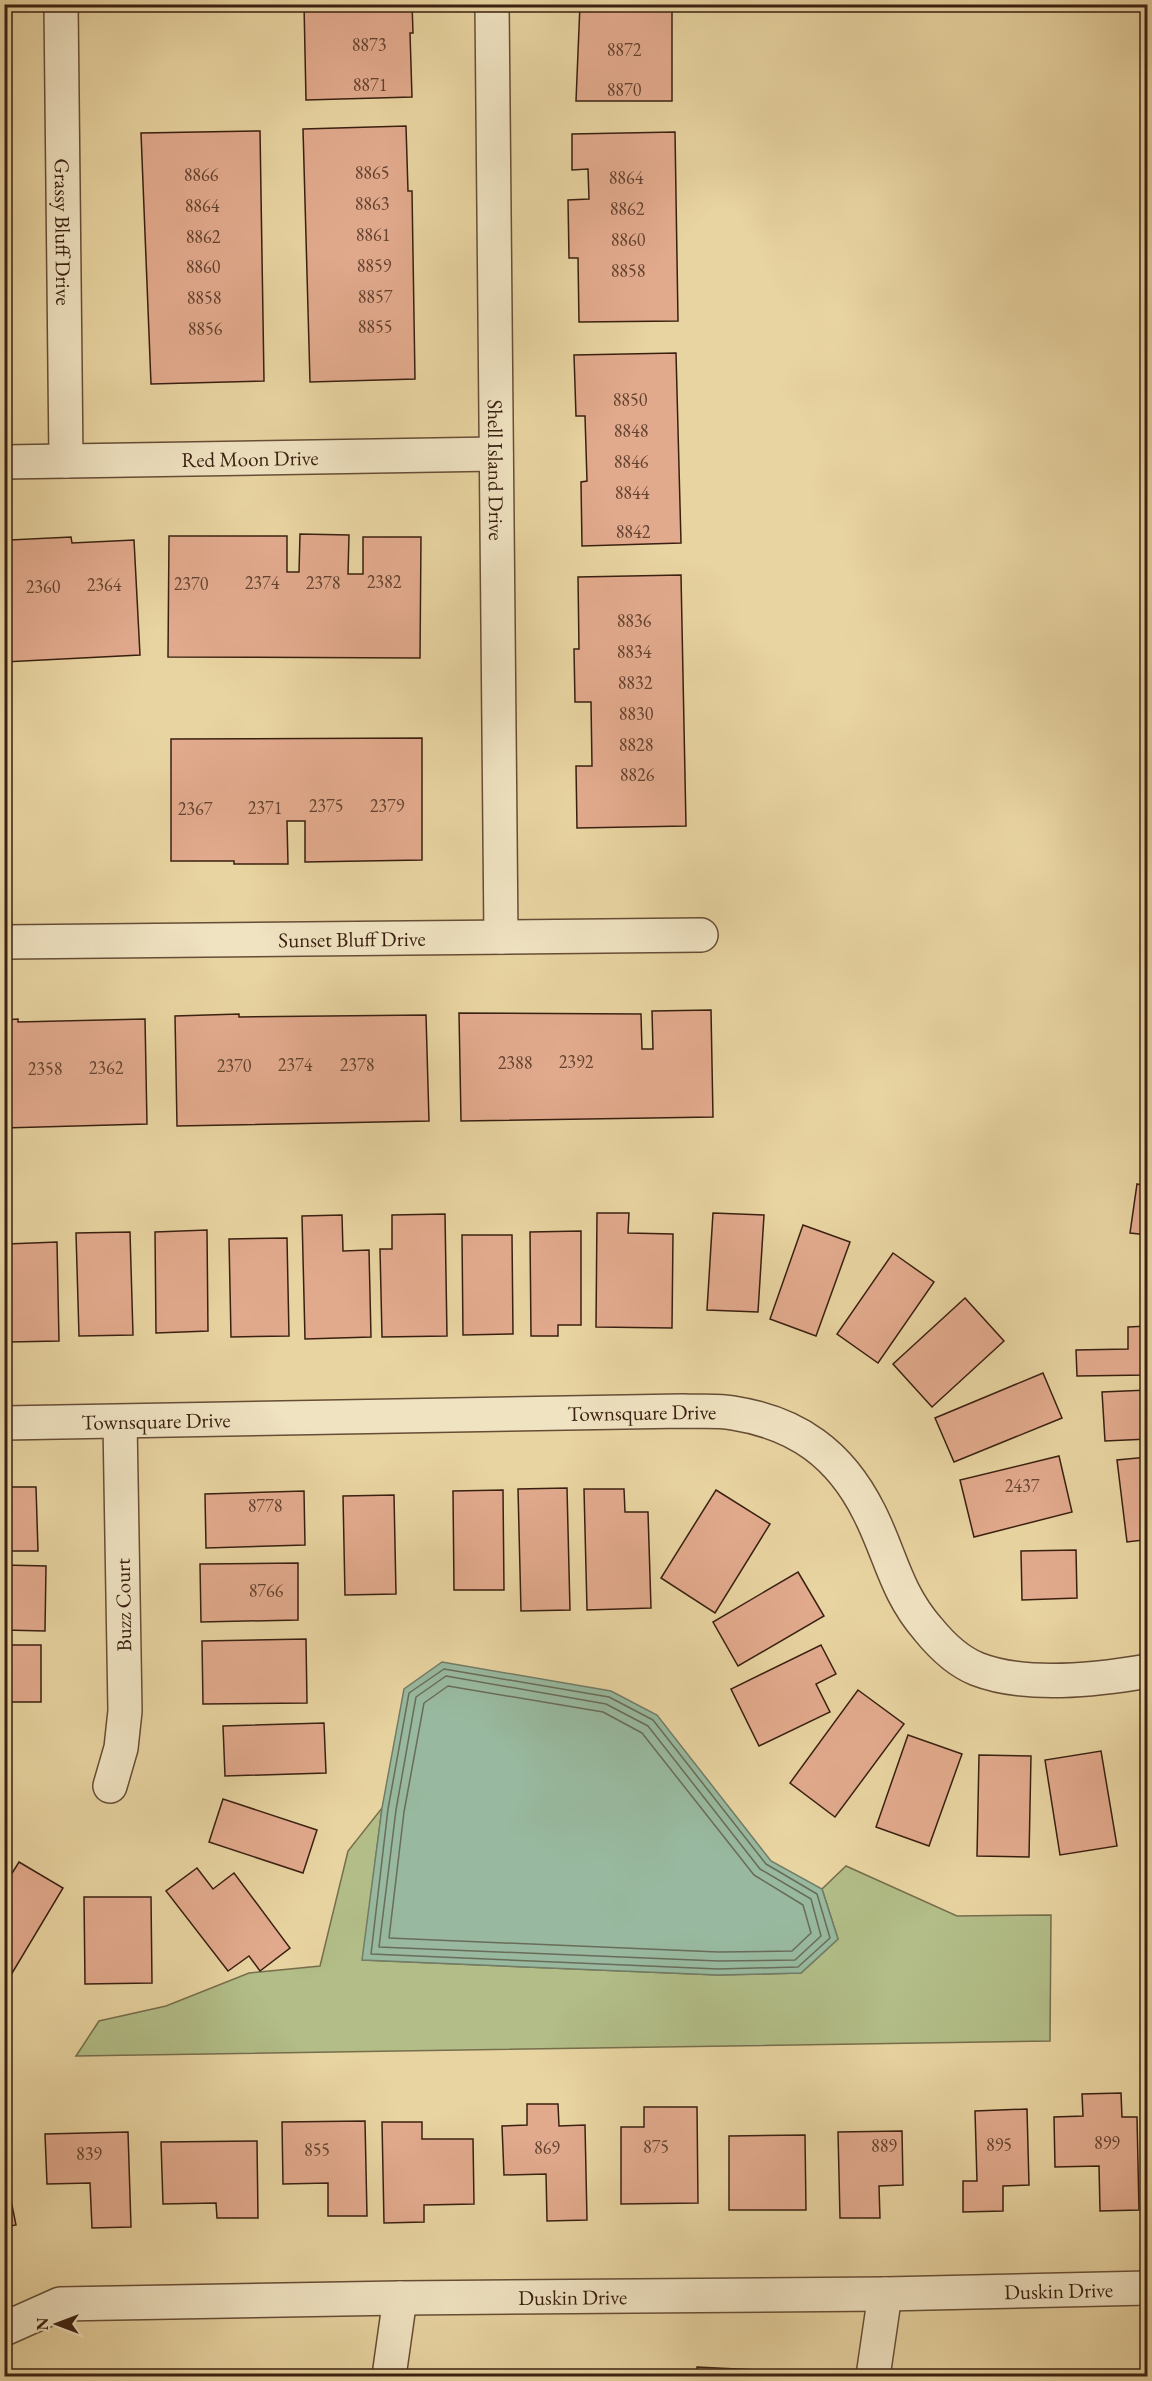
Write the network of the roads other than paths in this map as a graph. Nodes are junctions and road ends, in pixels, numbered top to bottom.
1 (61, 4) edge
2 (492, 4) edge
3 (496, 454) junction
4 (66, 461) junction
5 (4, 462) edge
6 (701, 935) dead end
7 (501, 937) junction
8 (4, 942) edge
9 (120, 1422) junction
10 (4, 1423) edge
11 (1148, 1671) edge
12 (110, 1786) dead end
13 (1148, 2288) edge
14 (885, 2294) junction
15 (400, 2298) junction
16 (4, 2329) edge
17 (389, 2376) edge
18 (873, 2376) edge

1 - 4 street, Grassy Bluff Drive
2 - 3 street, Shell Island Drive
3 - 4 street, Red Moon Drive
3 - 7 street, Shell Island Drive
4 - 5 street, Red Moon Drive
6 - 7 street, Sunset Bluff Drive
7 - 8 street, Sunset Bluff Drive
9 - 10 street, Townsquare Drive
9 - 11 street, Townsquare Drive
9 - 12 street, Buzz Court
13 - 14 street, Duskin Drive
14 - 15 street, Duskin Drive
14 - 18 street
15 - 16 street, Duskin Drive
15 - 17 street

